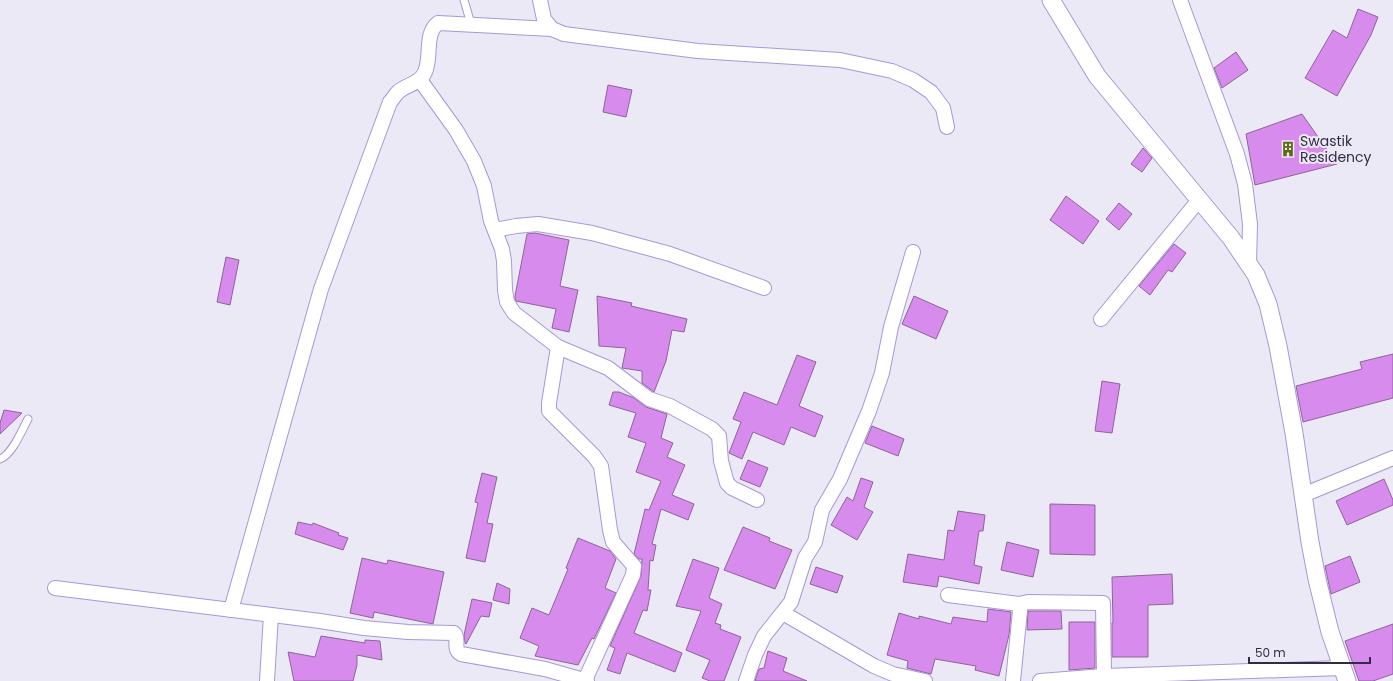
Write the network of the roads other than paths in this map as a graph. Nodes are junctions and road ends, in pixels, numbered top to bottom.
1 (464, 0) edge
2 (540, 0) edge
3 (1051, 0) edge
4 (1180, 0) edge
5 (471, 24) junction
6 (552, 29) junction
7 (420, 80) junction
8 (947, 127) dead end
9 (1199, 200) junction
10 (495, 230) junction
11 (914, 252) dead end
12 (1249, 265) junction
13 (764, 288) dead end
14 (1101, 319) dead end
15 (558, 348) junction
16 (28, 418) dead end
17 (1393, 458) edge
18 (0, 459) edge
19 (1303, 495) junction
20 (757, 500) dead end
21 (55, 588) dead end
22 (948, 595) dead end
23 (231, 610) junction
24 (1020, 611) dead end
25 (783, 613) junction
26 (271, 615) junction
27 (1344, 674) edge
28 (1104, 676) junction
29 (267, 681) edge
30 (586, 681) edge
31 (746, 681) edge
32 (925, 681) edge
33 (1013, 681) edge
34 (1040, 681) edge

1 - 5 lane
2 - 6 street
3 - 9 street
4 - 12 street
5 - 6 street
5 - 7 street
6 - 8 street
7 - 10 street
7 - 23 street
9 - 12 street
9 - 14 street
10 - 13 street
10 - 15 street
11 - 25 street
12 - 19 street
15 - 20 street
15 - 30 street
16 - 18 lane
17 - 19 street
19 - 27 street
21 - 23 street
22 - 28 street
23 - 26 street
24 - 33 street
25 - 31 street
25 - 32 street
26 - 29 street
26 - 30 street
27 - 28 street
28 - 34 street

